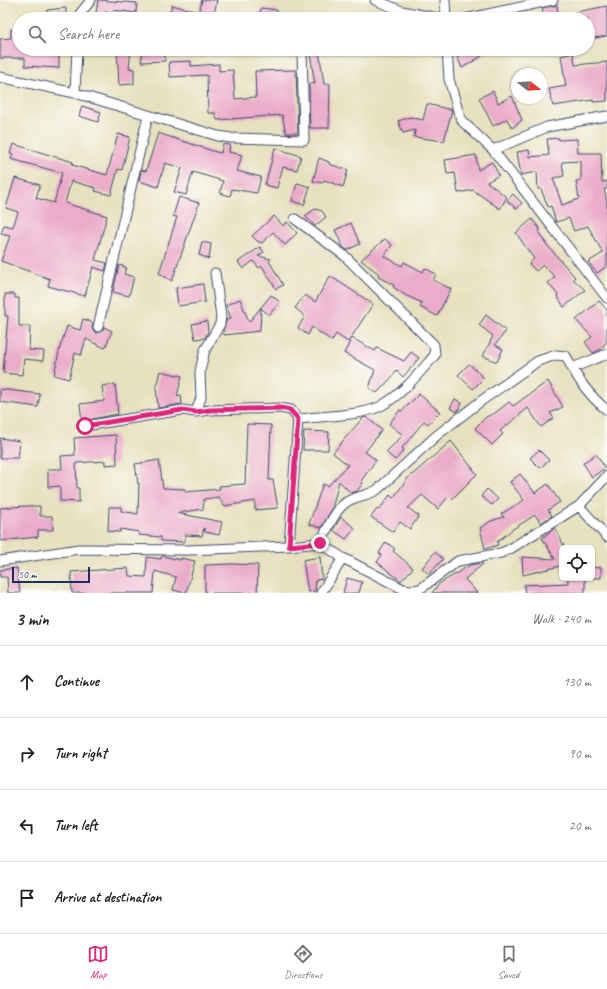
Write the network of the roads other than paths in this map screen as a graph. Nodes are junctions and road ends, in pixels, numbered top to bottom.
1 (91, 0) edge
2 (375, 0) edge
3 (445, 0) edge
4 (552, 0) edge
5 (518, 3) edge
6 (81, 12) edge
7 (407, 12) edge
8 (445, 12) edge
9 (488, 12) edge
10 (77, 56) edge
11 (302, 56) edge
12 (447, 56) edge
13 (0, 77) edge
14 (75, 93) junction
15 (148, 116) junction
16 (607, 116) edge
17 (493, 150) junction
18 (295, 219) dead end
19 (215, 273) dead end
20 (607, 298) edge
21 (98, 327) dead end
22 (607, 354) edge
23 (572, 368) junction
24 (201, 398) junction
25 (210, 410) junction
26 (607, 410) edge
27 (196, 412) junction
28 (298, 419) junction
29 (85, 426) dead end
30 (607, 476) edge
31 (579, 506) junction
32 (607, 537) edge
33 (320, 543) junction
34 (289, 546) junction
35 (343, 558) junction
36 (0, 561) edge
37 (321, 593) edge

1 - 6 street
2 - 7 street
3 - 8 street
4 - 5 street
5 - 9 street
10 - 14 street
11 - 15 street
12 - 17 street
13 - 14 street
14 - 15 street
15 - 21 street
16 - 17 street
17 - 20 street
18 - 28 street
19 - 24 street
22 - 23 street
23 - 26 street
23 - 33 street
24 - 25 street
24 - 27 street
25 - 27 street
25 - 28 street
27 - 29 street
28 - 34 street
30 - 31 street
31 - 32 street
31 - 35 street
33 - 34 street
33 - 35 street
34 - 36 street
35 - 37 street

